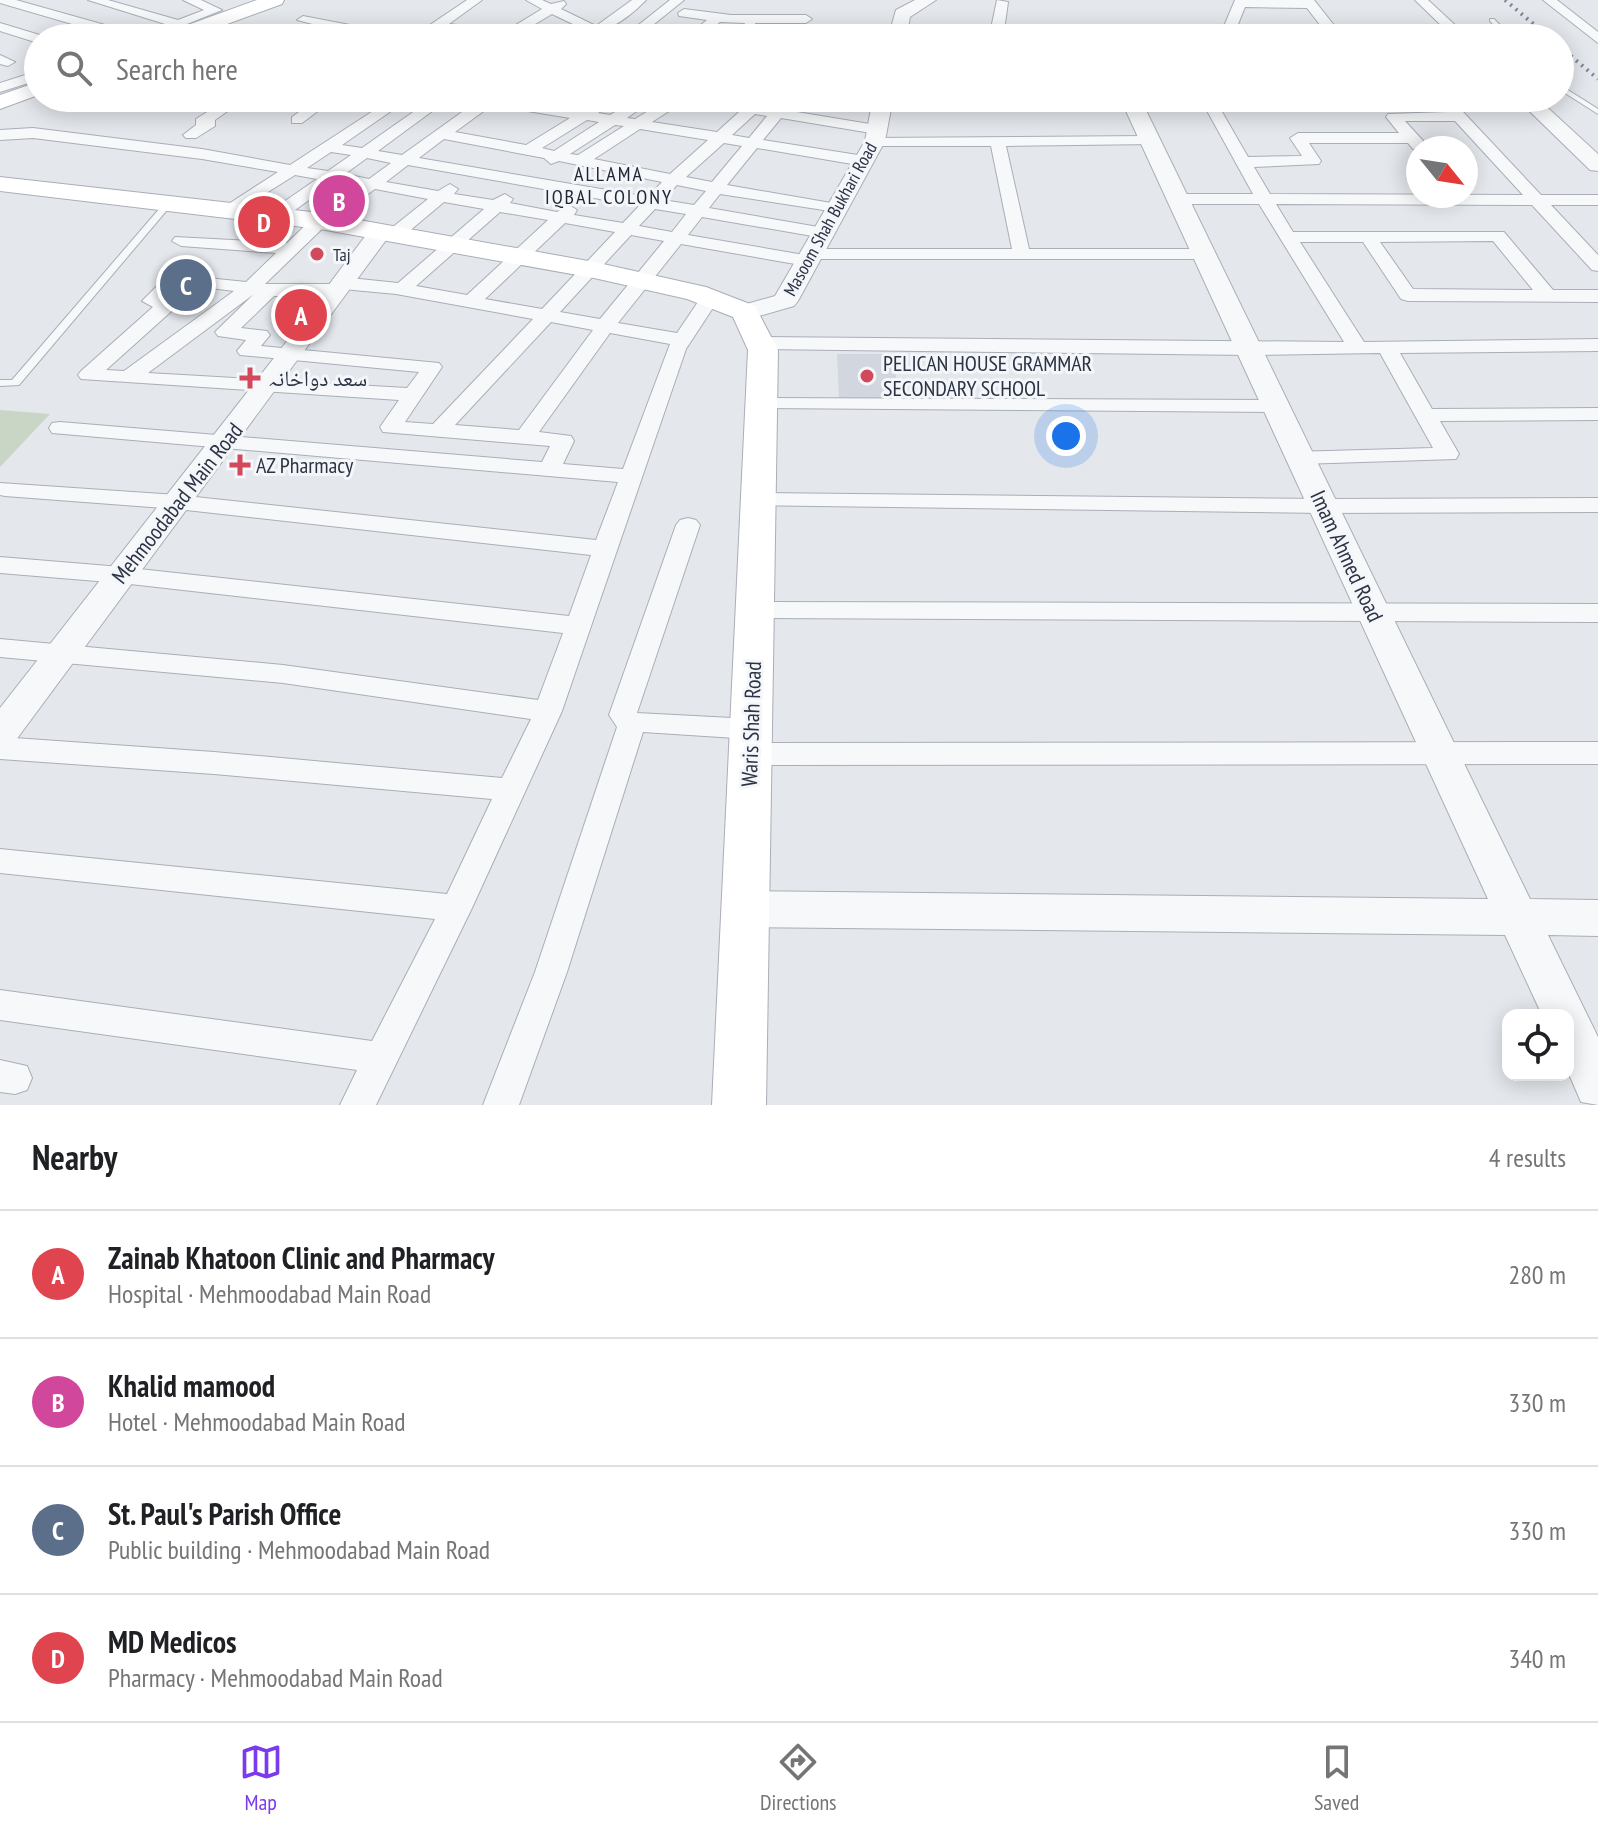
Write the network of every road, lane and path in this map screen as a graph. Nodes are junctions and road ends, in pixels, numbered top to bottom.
1 (2, 0) edge
2 (94, 0) edge
3 (189, 0) edge
4 (275, 0) edge
5 (476, 0) edge
6 (532, 0) edge
7 (565, 0) edge
8 (619, 0) edge
9 (640, 0) edge
10 (700, 0) edge
11 (928, 0) edge
12 (1421, 0) edge
13 (1549, 0) edge
14 (1002, 2) dead end
15 (1241, 2) edge
16 (1309, 2) edge
17 (681, 6) edge
18 (553, 9) junction
19 (718, 17) junction
20 (303, 20) dead end
21 (1492, 20) dead end
22 (87, 24) edge
23 (157, 24) edge
24 (189, 24) edge
25 (198, 24) edge
26 (321, 24) edge
27 (440, 24) edge
28 (527, 24) edge
29 (573, 24) edge
30 (591, 24) edge
31 (607, 24) edge
32 (652, 24) edge
33 (664, 24) edge
34 (709, 24) edge
35 (746, 24) edge
36 (755, 24) edge
37 (804, 24) edge
38 (900, 24) edge
39 (998, 24) edge
40 (1232, 24) edge
41 (1327, 24) edge
42 (1447, 24) edge
43 (1496, 24) edge
44 (0, 27) edge
45 (24, 35) edge
46 (1598, 39) edge
47 (24, 80) edge
48 (0, 88) edge
49 (24, 93) edge
50 (1574, 96) edge
51 (0, 102) edge
52 (217, 112) edge
53 (308, 112) edge
54 (382, 112) edge
55 (423, 112) edge
56 (469, 112) edge
57 (527, 112) edge
58 (563, 112) edge
59 (591, 112) edge
60 (626, 112) edge
61 (659, 112) edge
62 (748, 112) edge
63 (771, 112) edge
64 (880, 112) edge
65 (1137, 112) edge
66 (1215, 112) edge
67 (1455, 112) edge
68 (1541, 112) edge
69 (1598, 112) edge
70 (777, 113) junction
71 (585, 116) junction
72 (1459, 116) junction
73 (297, 120) dead end
74 (613, 120) junction
75 (639, 125) junction
76 (441, 134) junction
77 (0, 135) edge
78 (191, 135) dead end
79 (1410, 136) edge
80 (717, 137) junction
81 (1150, 141) junction
82 (485, 142) junction
83 (752, 143) junction
84 (998, 143) junction
85 (1406, 143) edge
86 (872, 144) junction
87 (504, 145) junction
88 (329, 147) junction
89 (530, 149) junction
90 (363, 153) junction
91 (557, 154) junction
92 (583, 159) junction
93 (406, 160) junction
94 (1243, 162) junction
95 (1598, 165) edge
96 (615, 167) junction
97 (292, 171) junction
98 (472, 171) junction
99 (329, 177) junction
100 (526, 181) junction
101 (672, 181) junction
102 (0, 184) edge
103 (373, 184) junction
104 (715, 188) junction
105 (588, 192) junction
106 (442, 196) junction
107 (1177, 199) junction
108 (1264, 199) junction
109 (1535, 200) junction
110 (1598, 200) edge
111 (169, 203) junction
112 (652, 203) junction
113 (497, 206) junction
114 (233, 209) junction
115 (837, 209) junction
116 (697, 211) junction
117 (278, 214) junction
118 (561, 217) junction
119 (320, 221) junction
120 (627, 229) junction
121 (388, 233) junction
122 (824, 233) junction
123 (1288, 237) junction
124 (1368, 237) junction
125 (675, 238) junction
126 (181, 241) dead end
127 (452, 245) junction
128 (293, 249) junction
129 (1204, 254) junction
130 (1022, 255) junction
131 (519, 257) junction
132 (810, 258) junction
133 (1598, 266) edge
134 (588, 269) junction
135 (641, 281) junction
136 (337, 287) junction
137 (259, 289) junction
138 (402, 289) junction
139 (1548, 296) junction
140 (1598, 296) edge
141 (711, 297) junction
142 (471, 302) junction
143 (545, 316) junction
144 (605, 326) junction
145 (754, 328) junction
146 (682, 340) junction
147 (1598, 345) edge
148 (1357, 347) junction
149 (1386, 347) junction
150 (1249, 349) junction
151 (290, 355) junction
152 (129, 377) junction
153 (0, 383) edge
154 (267, 385) junction
155 (413, 395) junction
156 (761, 404) junction
157 (1275, 406) junction
158 (1598, 414) edge
159 (1423, 415) junction
160 (60, 428) dead end
161 (440, 429) junction
162 (525, 437) junction
163 (224, 441) junction
164 (1300, 457) junction
165 (549, 469) junction
166 (631, 476) junction
167 (5, 489) dead end
168 (758, 500) junction
169 (177, 502) junction
170 (1598, 505) edge
171 (1323, 506) junction
172 (688, 525) dead end
173 (606, 549) junction
174 (0, 565) edge
175 (121, 575) junction
176 (755, 610) junction
177 (1374, 613) junction
178 (1598, 613) edge
179 (578, 626) junction
180 (0, 648) edge
181 (62, 653) junction
182 (548, 711) junction
183 (631, 726) junction
184 (0, 734) edge
185 (750, 741) junction
186 (0, 748) edge
187 (1598, 753) edge
188 (1441, 755) junction
189 (512, 790) junction
190 (0, 861) edge
191 (456, 908) junction
192 (745, 909) junction
193 (1598, 918) edge
194 (1519, 919) junction
195 (0, 1005) edge
196 (1561, 1009) edge
197 (1574, 1035) edge
198 (382, 1058) junction
199 (1598, 1086) edge
200 (358, 1105) edge
201 (501, 1105) edge
202 (739, 1105) edge

1 - 22 street
2 - 23 street
3 - 24 street
4 - 25 main road
5 - 27 street
6 - 18 street
7 - 18 street
8 - 30 street
9 - 31 street
10 - 17 street
11 - 38 street
12 - 42 street
13 - 46 street
14 - 39 street
15 - 16 street
15 - 40 street
16 - 41 street
17 - 19 street
17 - 32 street
17 - 33 street
18 - 28 street
18 - 29 street
19 - 34 street
19 - 35 street
20 - 26 street
21 - 43 lane
36 - 37 street
44 - 45 street
47 - 48 street
49 - 51 main road
50 - 69 lane
52 - 78 street
53 - 73 street
54 - 88 street
55 - 90 street
56 - 76 street
57 - 82 street
58 - 71 street
59 - 71 street
60 - 74 street
61 - 75 street
62 - 80 street
63 - 70 street
64 - 86 street, Masoom Shah Bukhari Road
65 - 81 street, Imam Ahmed Road
66 - 94 street
67 - 72 street
68 - 95 street
70 - 83 street
70 - 86 street
71 - 74 street
71 - 89 street
72 - 79 street
72 - 109 street
74 - 75 street
74 - 91 street
75 - 80 street
75 - 92 street
76 - 82 street
76 - 93 street
77 - 97 street
80 - 83 street
80 - 101 street
81 - 84 street
81 - 107 street, Imam Ahmed Road
82 - 87 street
83 - 86 street
83 - 104 street
84 - 86 street
84 - 130 street
85 - 94 street
86 - 115 street, Masoom Shah Bukhari Road
87 - 89 street
87 - 98 street
88 - 90 street
88 - 97 street
89 - 91 street
90 - 93 street
90 - 99 street
91 - 92 street
91 - 100 street
92 - 96 street
93 - 98 street
93 - 103 street
94 - 108 street
96 - 101 street
96 - 105 street
97 - 99 street
97 - 114 street
98 - 100 street
98 - 106 street
99 - 103 street
99 - 117 street
100 - 105 street
100 - 113 street
101 - 104 street
101 - 112 street
102 - 111 main road
103 - 106 street
103 - 119 street
104 - 115 street
104 - 116 street
105 - 112 street
105 - 118 street
106 - 113 street
106 - 121 street
107 - 108 street
107 - 129 street, Imam Ahmed Road
108 - 109 street
108 - 123 street
109 - 110 street
109 - 133 street
111 - 114 main road
111 - 153 lane
112 - 116 street
112 - 120 street
113 - 118 street
113 - 127 street
114 - 117 main road
115 - 122 street, Masoom Shah Bukhari Road
116 - 122 street
116 - 125 street
117 - 119 main road
118 - 120 street
118 - 131 street
119 - 121 main road
119 - 128 street
120 - 125 street
120 - 134 street
121 - 127 main road
121 - 136 street, Mehmoodabad Main Road
122 - 132 street, Masoom Shah Bukhari Road
123 - 124 street
123 - 148 street
124 - 139 street
124 - 139 street
125 - 132 street
125 - 135 street
126 - 128 street
127 - 131 main road
127 - 138 street
128 - 137 street
129 - 130 street
129 - 150 street, Imam Ahmed Road
130 - 132 street
131 - 134 main road
131 - 142 street
132 - 145 street, Masoom Shah Bukhari Road
134 - 135 main road
134 - 143 street
135 - 141 main road
135 - 144 street
136 - 137 street
136 - 138 street
136 - 151 street, Mehmoodabad Main Road
137 - 151 street
137 - 152 street
137 - 152 street
138 - 142 street
139 - 140 street
141 - 145 main road
141 - 146 street
142 - 143 street
143 - 144 street
143 - 161 street
144 - 146 street
144 - 162 street
145 - 150 street
145 - 156 main road, Waris Shah Road
146 - 166 street
147 - 149 street
148 - 149 street
148 - 150 street
149 - 159 street
150 - 157 street, Imam Ahmed Road
151 - 154 street, Mehmoodabad Main Road
151 - 155 street
152 - 154 street
154 - 155 street
154 - 163 street, Mehmoodabad Main Road
155 - 161 street
156 - 157 street
156 - 168 main road, Waris Shah Road
157 - 164 street, Imam Ahmed Road
158 - 159 street
159 - 164 street
160 - 163 street
161 - 162 street
162 - 165 street
163 - 165 street
163 - 169 street, Mehmoodabad Main Road
164 - 171 street, Imam Ahmed Road
165 - 166 street
166 - 173 street
167 - 169 street
168 - 171 street
168 - 176 main road, Waris Shah Road
169 - 173 street
169 - 175 street, Mehmoodabad Main Road
170 - 171 street
171 - 177 street, Imam Ahmed Road
172 - 183 street
173 - 179 street
174 - 175 street
175 - 179 street
175 - 181 street, Mehmoodabad Main Road
176 - 177 street
176 - 185 main road, Waris Shah Road
177 - 178 street
177 - 188 street, Imam Ahmed Road
179 - 182 street
180 - 181 street
181 - 182 street
181 - 184 street, Mehmoodabad Main Road
182 - 189 street
183 - 185 street
183 - 201 street
185 - 188 street
185 - 192 main road, Waris Shah Road
186 - 189 street
187 - 188 street
188 - 194 street, Imam Ahmed Road
189 - 191 street
190 - 191 street
191 - 198 street
192 - 194 street
192 - 202 main road, Waris Shah Road
193 - 194 street
194 - 196 street, Imam Ahmed Road
195 - 198 street
197 - 199 street
198 - 200 street

